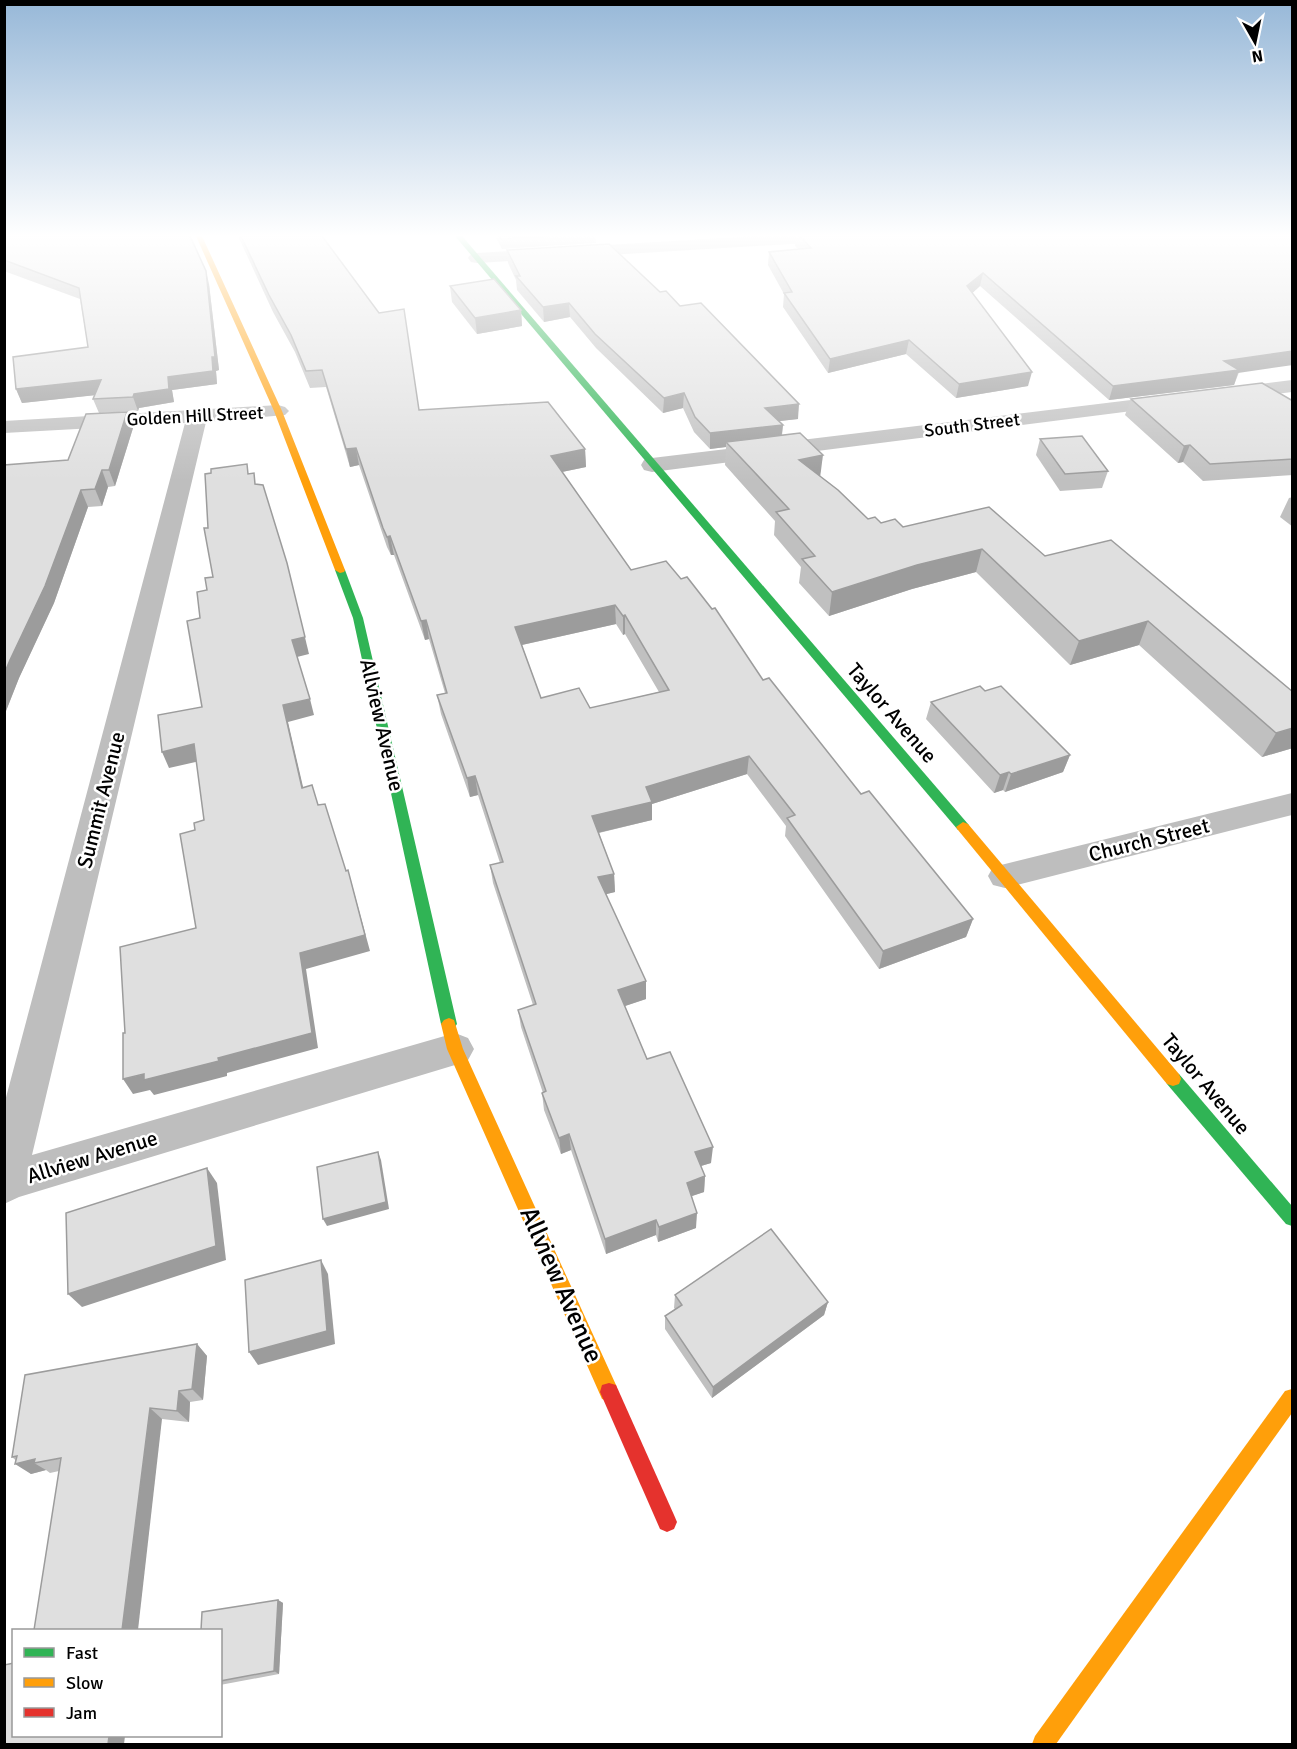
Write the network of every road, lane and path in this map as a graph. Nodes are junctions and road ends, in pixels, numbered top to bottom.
1 (236, 318) edge
2 (527, 318) edge
3 (1293, 386) edge
4 (278, 411) junction
5 (197, 416) junction
6 (4, 427) edge
7 (652, 465) junction
8 (1293, 804) edge
9 (1005, 876) junction
10 (455, 1049) junction
11 (5, 1184) edge
12 (1293, 1218) edge
13 (1293, 1398) edge
14 (667, 1522) dead end
15 (1043, 1744) edge

1 - 4 main road
2 - 7 main road, Taylor Avenue
3 - 7 street, South Street
4 - 5 street, Golden Hill Street
4 - 10 main road, Allview Avenue
5 - 6 street, Golden Hill Street
5 - 11 street, Summit Avenue
7 - 9 main road, Taylor Avenue
8 - 9 street, Church Street
9 - 12 main road, Taylor Avenue
10 - 11 street, Allview Avenue
10 - 14 main road, Allview Avenue
13 - 15 main road

